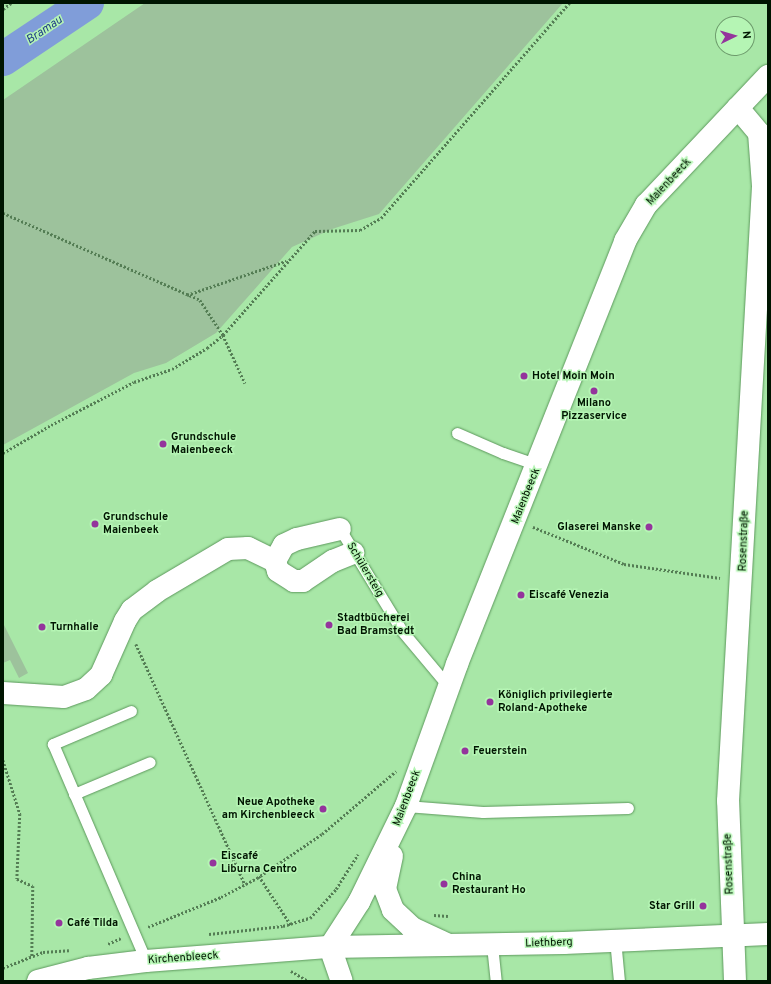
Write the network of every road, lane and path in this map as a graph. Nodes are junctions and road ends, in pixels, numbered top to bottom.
1 (11, 3) edge
2 (569, 3) edge
3 (3, 9) edge
4 (768, 76) edge
5 (738, 108) junction
6 (3, 213) edge
7 (286, 261) junction
8 (187, 295) junction
9 (223, 335) junction
10 (245, 384) dead end
11 (457, 433) dead end
12 (3, 453) edge
13 (538, 465) junction
14 (516, 520) junction
15 (340, 529) joint
16 (353, 553) junction
17 (275, 560) junction
18 (742, 581) junction
19 (125, 622) junction
20 (449, 686) junction
21 (3, 693) edge
22 (132, 711) dead end
23 (3, 760) edge
24 (150, 762) dead end
25 (401, 767) dead end
26 (74, 794) junction
27 (406, 806) junction
28 (628, 808) dead end
29 (362, 847) dead end
30 (259, 876) junction
31 (245, 884) junction
32 (429, 915) dead end
33 (448, 916) dead end
34 (291, 924) junction
35 (206, 934) dead end
36 (768, 934) edge
37 (735, 935) junction
38 (136, 937) junction
39 (615, 939) junction
40 (492, 944) junction
41 (449, 946) junction
42 (330, 947) junction
43 (74, 950) dead end
44 (32, 957) junction
45 (146, 961) junction
46 (3, 968) edge
47 (89, 974) edge
48 (38, 981) edge
49 (342, 981) edge
50 (496, 981) edge
51 (619, 981) edge
52 (735, 981) edge

1 - 3 path
2 - 7 path
4 - 5 street, Maienbeeck
5 - 13 street, Maienbeeck
5 - 18 street, Rosenstraße
6 - 8 path
7 - 8 path
7 - 9 path
8 - 9 path
9 - 10 path
9 - 12 path
11 - 13 lane
13 - 14 street, Maienbeeck
14 - 18 path
14 - 20 street, Maienbeeck
15 - 16 lane, Schülersteig
15 - 17 street
16 - 17 street
16 - 20 lane, Schülersteig
17 - 19 street
18 - 37 street, Rosenstraße
19 - 21 street
19 - 31 path
20 - 27 street, Maienbeeck
22 - 26 lane
23 - 44 path
24 - 26 lane
25 - 30 path
26 - 38 lane
27 - 28 lane
27 - 41 street
27 - 42 street, Maienbeeck
29 - 34 path
30 - 31 path
30 - 34 path
31 - 38 path
32 - 33 path
34 - 35 path
36 - 37 street, Liethberg
37 - 39 street, Liethberg
37 - 52 street, Rosenstraße
38 - 38 path
38 - 45 lane
39 - 40 street, Liethberg
39 - 51 lane
40 - 41 street, Liethberg
40 - 50 lane
41 - 42 street, Liethberg
42 - 45 street, Kirchenbleeck
42 - 49 street
43 - 44 path
44 - 46 path
45 - 47 street, Kirchenbleeck
47 - 48 street, Kirchenbleeck

